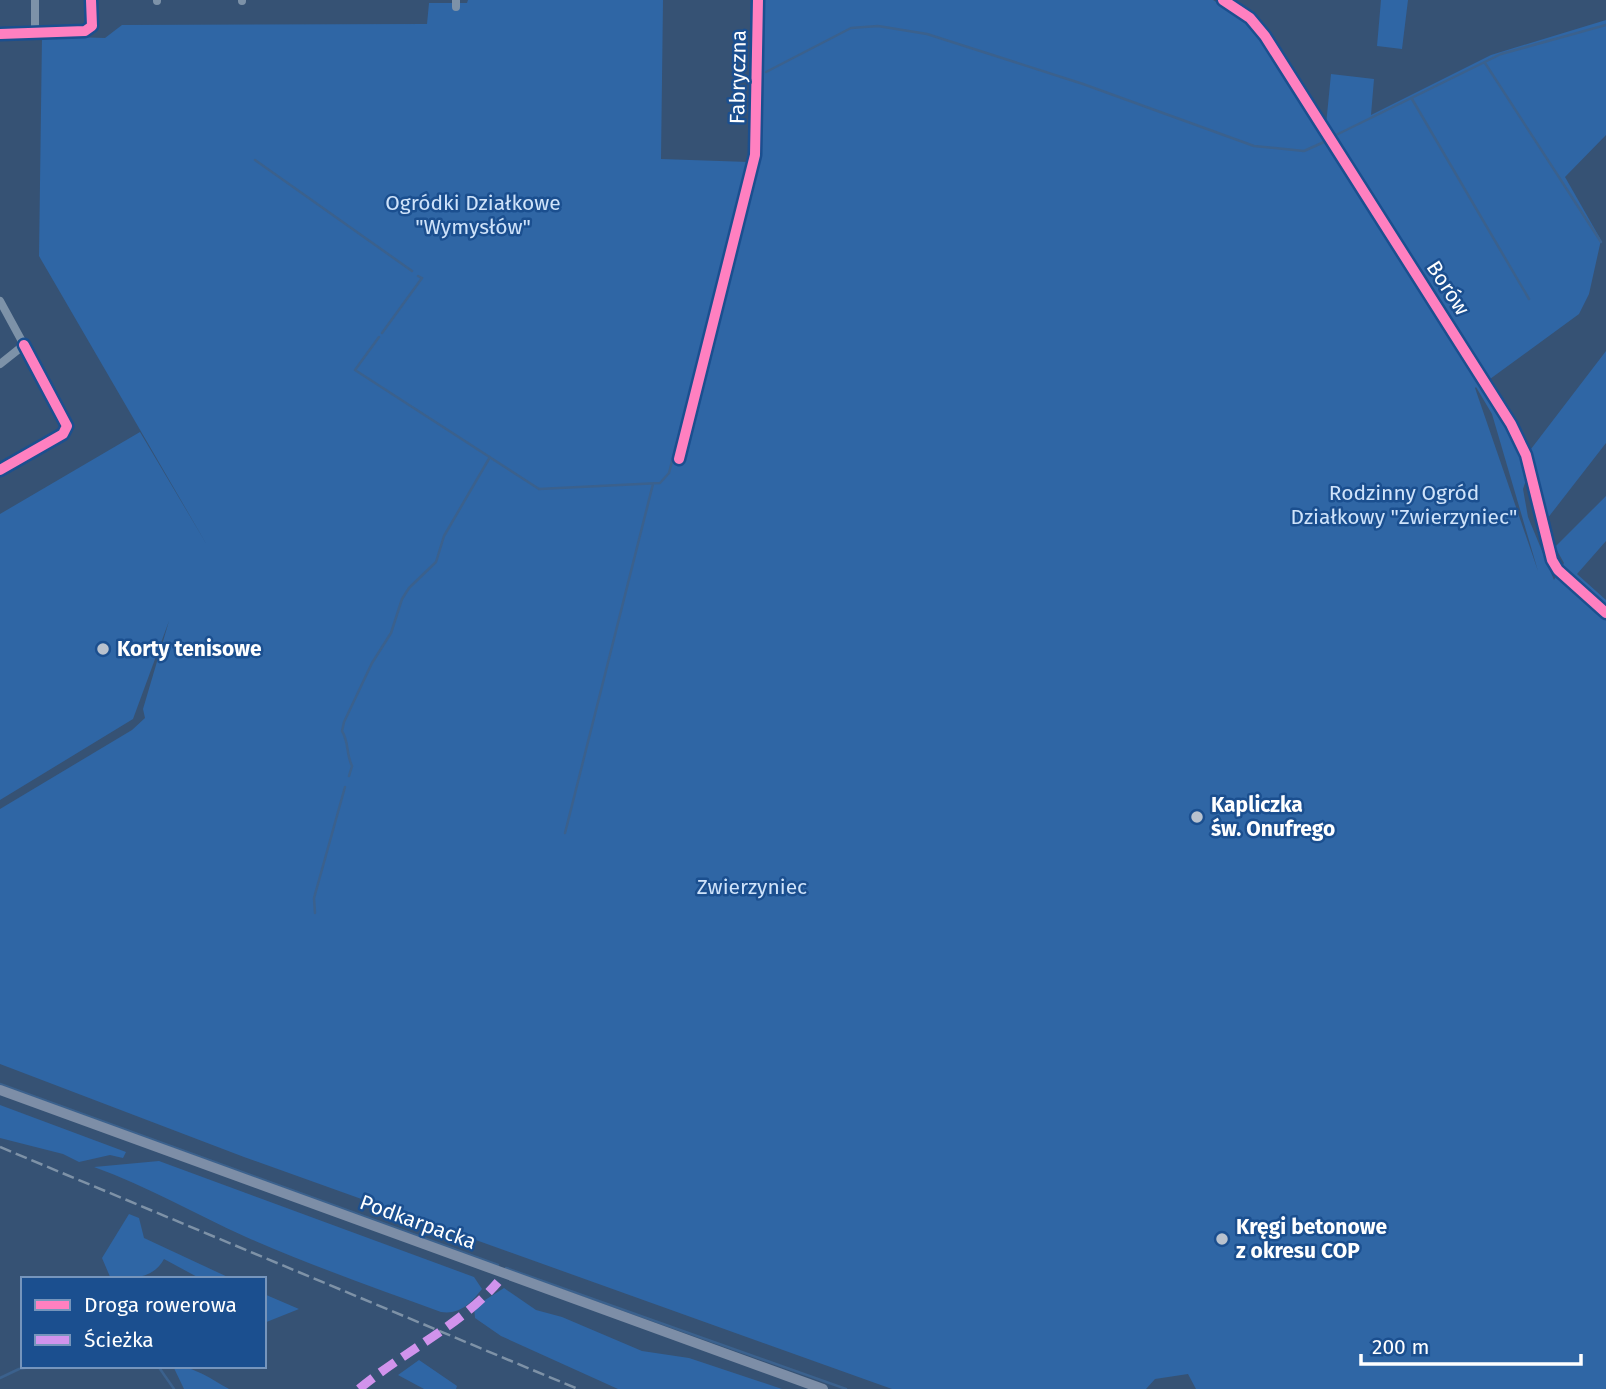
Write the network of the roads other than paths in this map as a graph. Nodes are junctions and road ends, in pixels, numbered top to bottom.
1 (35, 0) edge
2 (91, 0) edge
3 (758, 0) edge
4 (1223, 0) edge
5 (35, 32) junction
6 (0, 34) edge
7 (0, 301) edge
8 (24, 345) junction
9 (0, 364) edge
10 (679, 459) dead end
11 (0, 470) edge
12 (1606, 613) edge
13 (0, 1090) edge
14 (823, 1389) edge

1 - 5 street
2 - 5 street
3 - 10 street, Fabryczna
4 - 12 street, Borów
5 - 6 street
7 - 8 street
8 - 9 street
8 - 11 street
13 - 14 main road, Podkarpacka

